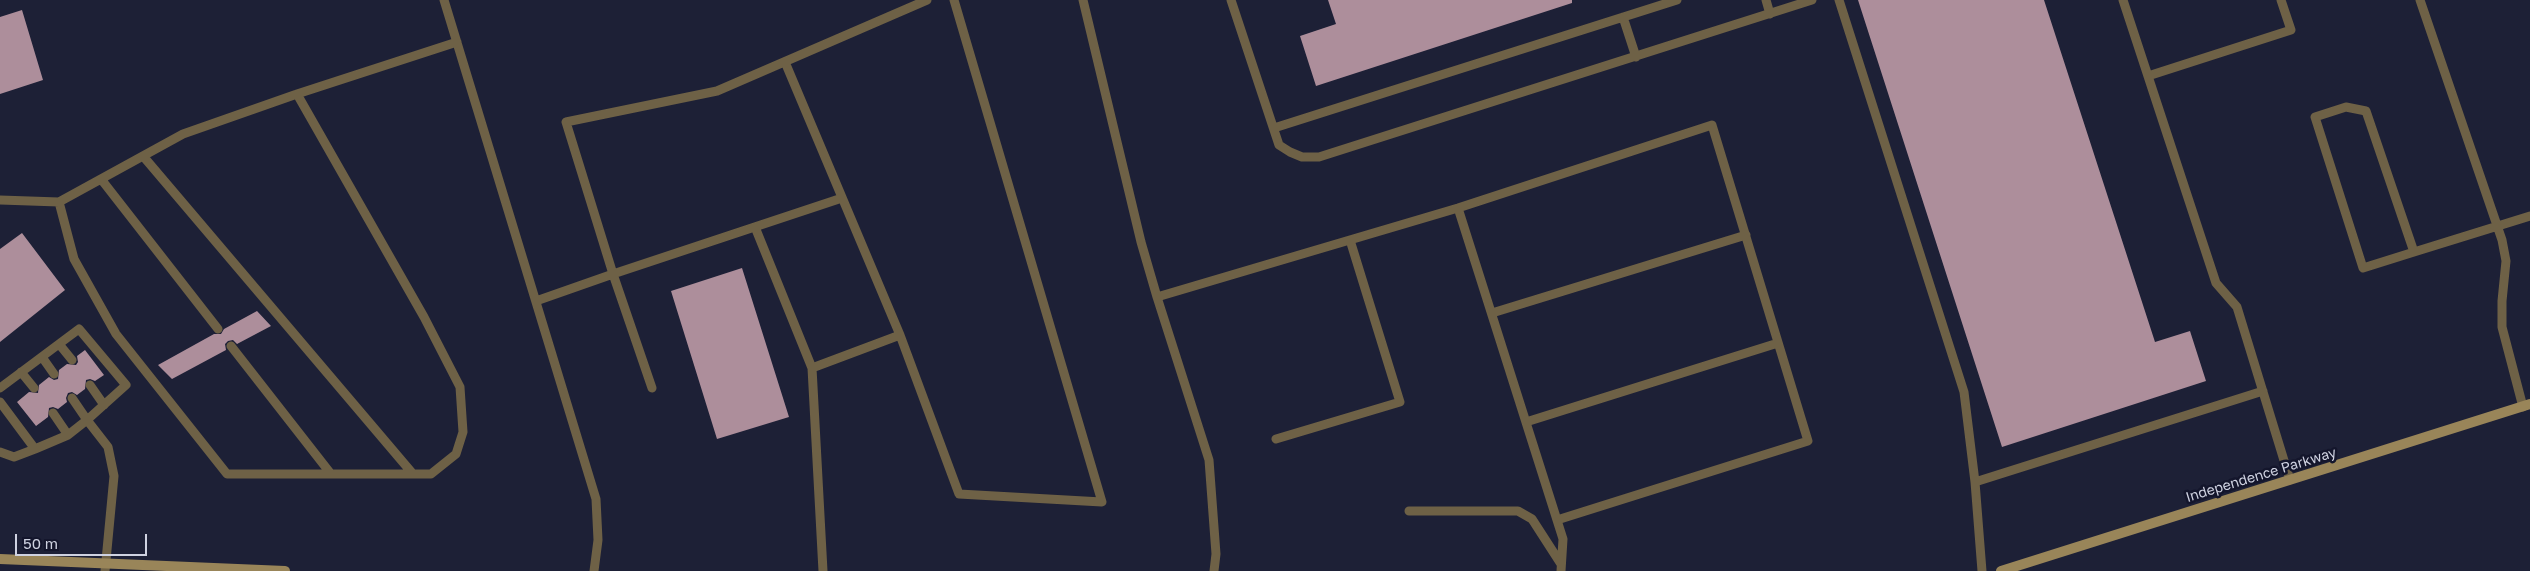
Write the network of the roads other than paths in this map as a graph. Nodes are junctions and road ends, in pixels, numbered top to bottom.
1 (444, 0) edge
2 (927, 0) edge
3 (954, 0) edge
4 (1083, 0) edge
5 (1231, 0) edge
6 (1677, 0) edge
7 (1766, 0) edge
8 (1812, 0) edge
9 (1838, 0) edge
10 (2123, 0) edge
11 (2281, 0) edge
12 (2420, 0) edge
13 (1770, 14) junction
14 (1623, 17) junction
15 (457, 42) junction
16 (1636, 57) junction
17 (785, 62) junction
18 (2148, 76) junction
19 (297, 94) junction
20 (1274, 128) junction
21 (143, 156) junction
22 (101, 179) junction
23 (842, 198) junction
24 (0, 200) edge
25 (59, 202) junction
26 (1458, 208) junction
27 (2530, 216) edge
28 (2497, 226) junction
29 (755, 227) junction
30 (1746, 235) junction
31 (1350, 240) junction
32 (2414, 252) junction
33 (613, 274) junction
34 (1157, 297) junction
35 (536, 300) junction
36 (1492, 314) junction
37 (218, 329) dead end
38 (900, 336) junction
39 (1778, 343) junction
40 (59, 344) junction
41 (232, 346) dead end
42 (42, 357) junction
43 (72, 360) dead end
44 (812, 368) junction
45 (21, 372) junction
46 (54, 374) dead end
47 (90, 385) dead end
48 (0, 388) edge
49 (34, 388) dead end
50 (652, 388) dead end
51 (2263, 392) junction
52 (72, 398) dead end
53 (0, 402) edge
54 (104, 405) junction
55 (2526, 406) edge
56 (53, 413) dead end
57 (87, 420) junction
58 (1526, 422) junction
59 (68, 436) junction
60 (1276, 439) dead end
61 (35, 449) junction
62 (0, 452) edge
63 (331, 474) junction
64 (414, 474) junction
65 (2290, 480) junction
66 (1975, 482) junction
67 (1409, 510) dead end
68 (1557, 520) junction
69 (0, 559) edge
70 (105, 567) edge
71 (1561, 568) edge
72 (285, 571) edge
73 (594, 571) edge
74 (823, 571) edge
75 (1214, 571) edge
76 (1982, 571) edge
77 (2001, 571) edge

1 - 15 lane
2 - 17 lane
3 - 38 lane
4 - 34 lane
5 - 20 lane
6 - 14 lane
7 - 13 lane
8 - 13 lane
9 - 66 lane
10 - 18 lane
11 - 18 lane
12 - 28 lane
13 - 16 lane
14 - 16 lane
14 - 20 lane
15 - 19 lane
15 - 35 lane
16 - 20 lane
17 - 23 lane
17 - 33 lane
18 - 51 lane
19 - 21 lane
19 - 64 lane
21 - 22 lane
21 - 64 lane
22 - 25 lane
22 - 37 lane
23 - 29 lane
23 - 38 lane
24 - 25 lane
25 - 63 lane
26 - 30 lane
26 - 31 lane
26 - 36 lane
27 - 28 lane
28 - 32 lane
28 - 55 lane
29 - 33 lane
29 - 44 lane
30 - 36 lane
30 - 39 lane
31 - 34 lane
31 - 60 lane
32 - 32 lane
33 - 35 lane
33 - 50 lane
34 - 75 lane
35 - 73 lane
36 - 58 lane
38 - 44 lane
39 - 58 lane
39 - 68 lane
40 - 42 lane
40 - 43 lane
40 - 54 lane
41 - 63 lane
42 - 45 lane
42 - 46 lane
44 - 74 lane
45 - 48 lane
45 - 49 lane
47 - 54 lane
51 - 65 lane
51 - 66 lane
52 - 57 lane
53 - 61 lane
54 - 57 lane
55 - 65 main road, Independence Parkway
56 - 59 lane
57 - 59 lane
57 - 70 lane
58 - 68 lane
59 - 61 lane
61 - 62 lane
63 - 64 lane
65 - 77 main road, Independence Parkway
66 - 76 lane
67 - 71 lane
68 - 71 lane
69 - 70 main road
70 - 72 main road

